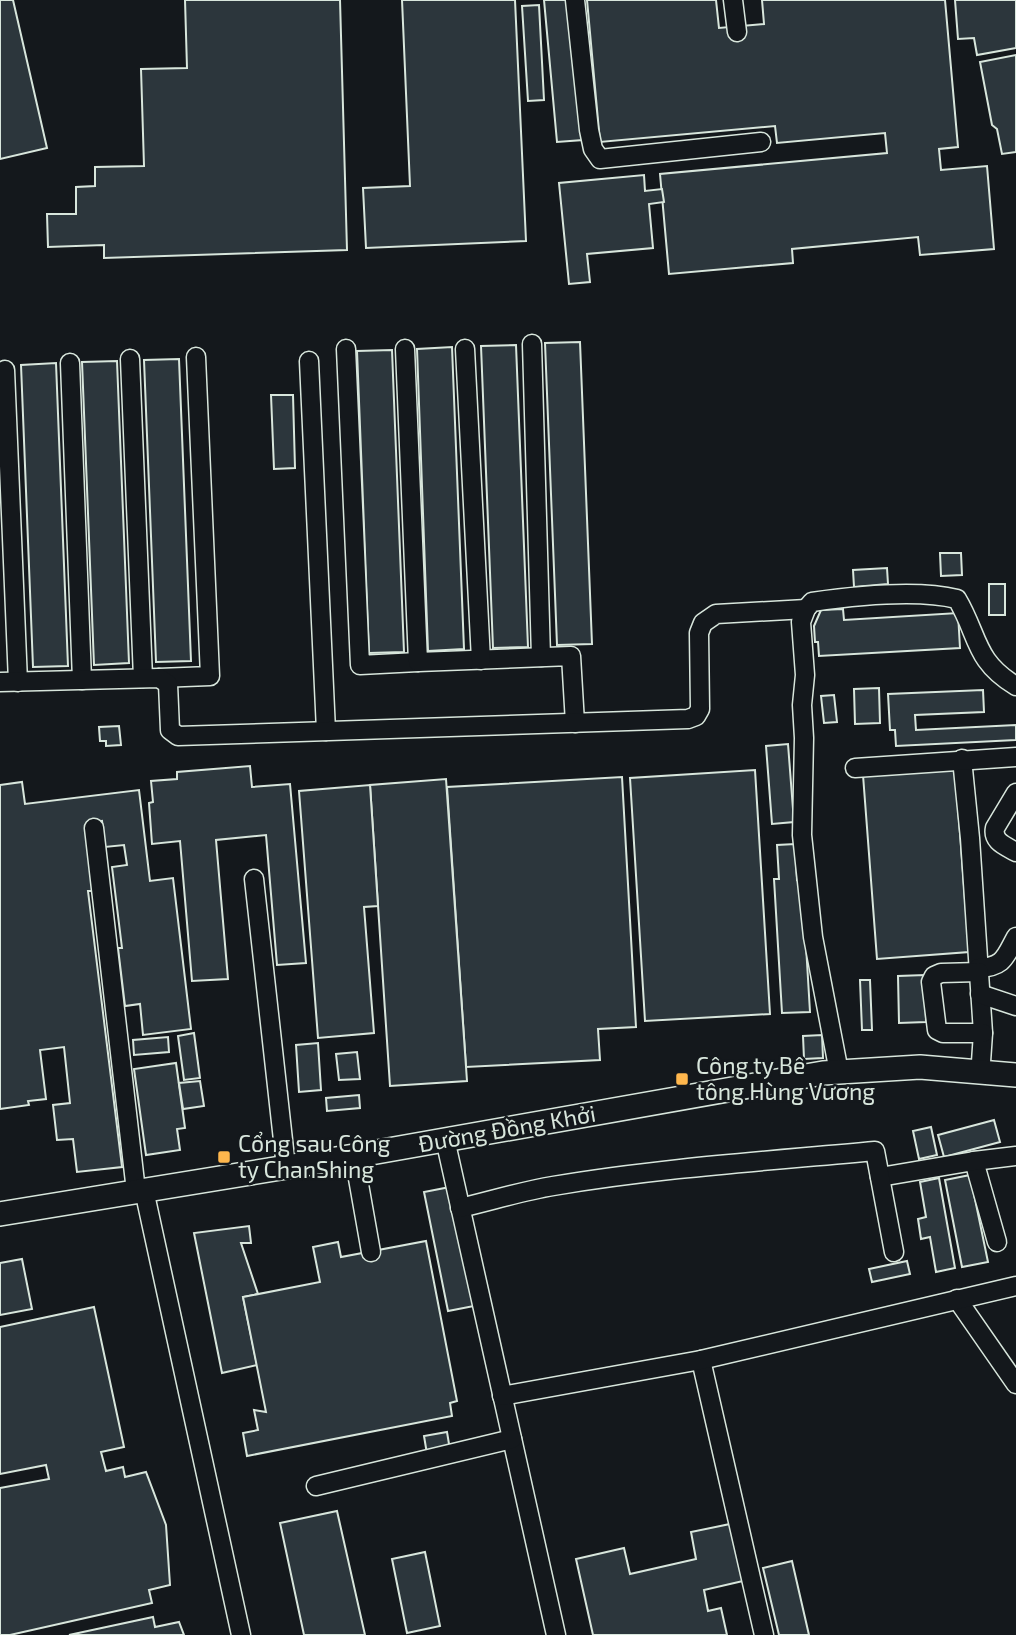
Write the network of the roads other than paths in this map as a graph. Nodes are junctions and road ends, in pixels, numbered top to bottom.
1 (575, 0) edge
2 (733, 0) edge
3 (737, 32) dead end
4 (761, 142) dead end
5 (532, 344) dead end
6 (346, 349) dead end
7 (405, 349) dead end
8 (465, 349) dead end
9 (197, 357) dead end
10 (130, 359) dead end
11 (309, 361) dead end
12 (70, 363) dead end
13 (5, 370) dead end
14 (806, 609) junction
15 (541, 657) junction
16 (481, 660) junction
17 (418, 662) junction
18 (151, 678) junction
19 (82, 680) junction
20 (9, 682) edge
21 (1016, 686) edge
22 (575, 723) junction
23 (326, 731) junction
24 (1016, 757) edge
25 (962, 760) junction
26 (855, 768) dead end
27 (1016, 793) edge
28 (94, 828) dead end
29 (993, 835) junction
30 (970, 838) junction
31 (1016, 852) edge
32 (254, 879) dead end
33 (1016, 937) edge
34 (979, 970) junction
35 (980, 994) junction
36 (1016, 1006) edge
37 (983, 1033) junction
38 (981, 1062) dead end
39 (839, 1072) junction
40 (1016, 1075) edge
41 (445, 1139) junction
42 (354, 1156) junction
43 (1016, 1156) edge
44 (974, 1161) junction
45 (286, 1167) junction
46 (880, 1177) junction
47 (140, 1190) junction
48 (460, 1209) junction
49 (0, 1214) edge
50 (997, 1242) dead end
51 (370, 1252) dead end
52 (894, 1252) dead end
53 (1016, 1286) edge
54 (957, 1299) junction
55 (701, 1360) junction
56 (1016, 1384) edge
57 (502, 1396) junction
58 (512, 1439) junction
59 (316, 1486) dead end
60 (241, 1635) edge
61 (556, 1635) edge
62 (764, 1635) edge

1 - 4 lane
2 - 3 lane
5 - 15 lane
6 - 17 lane
7 - 17 lane
8 - 16 lane
9 - 18 lane
10 - 18 lane
11 - 23 lane
12 - 19 lane
13 - 20 lane
14 - 21 lane
14 - 22 lane
14 - 39 lane
15 - 16 lane
15 - 22 lane
16 - 17 lane
18 - 19 lane
18 - 23 lane
19 - 20 lane
22 - 23 lane
24 - 25 lane
25 - 26 lane
25 - 30 lane
27 - 29 lane
28 - 47 lane
29 - 30 lane
29 - 31 lane
30 - 34 lane
32 - 45 lane
33 - 34 lane
34 - 35 lane
34 - 37 lane
35 - 36 lane
35 - 37 lane
37 - 38 lane
39 - 40 main road, Đường Đồng Khởi
39 - 41 main road, Đường Đồng Khởi
41 - 42 main road, Đường Đồng Khởi
41 - 48 lane
42 - 45 main road, Đường Đồng Khởi
42 - 51 lane
43 - 44 lane
44 - 46 lane
44 - 50 lane
45 - 47 main road, Đường Đồng Khởi
46 - 48 lane
46 - 52 lane
47 - 49 main road, Đường Đồng Khởi
47 - 60 lane
48 - 57 lane
53 - 54 lane
54 - 55 lane
54 - 56 lane
55 - 57 lane
55 - 62 lane
57 - 58 lane
58 - 59 lane
58 - 61 lane

